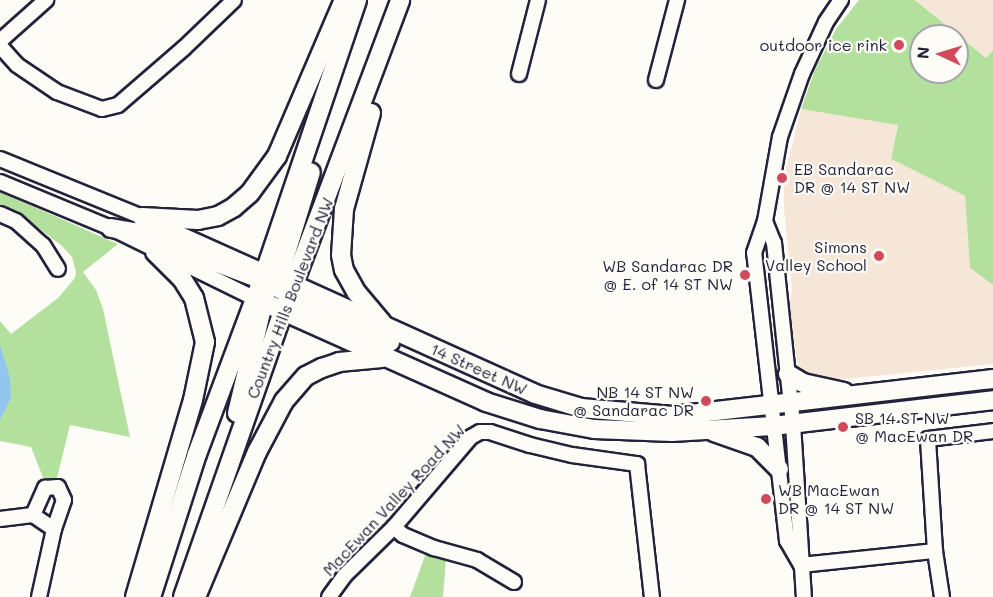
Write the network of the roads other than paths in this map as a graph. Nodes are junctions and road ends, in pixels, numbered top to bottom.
1 (46, 0) edge
2 (234, 0) edge
3 (344, 0) edge
4 (357, 0) edge
5 (366, 0) edge
6 (538, 0) edge
7 (677, 0) edge
8 (842, 0) edge
9 (400, 1) edge
10 (0, 41) edge
11 (0, 46) edge
12 (519, 74) dead end
13 (656, 80) dead end
14 (0, 159) edge
15 (0, 182) edge
16 (0, 214) edge
17 (142, 217) junction
18 (765, 221) junction
19 (111, 228) junction
20 (155, 252) junction
21 (58, 269) dead end
22 (274, 291) junction
23 (386, 327) junction
24 (384, 357) junction
25 (788, 374) junction
26 (993, 379) edge
27 (535, 394) junction
28 (854, 395) junction
29 (993, 400) edge
30 (791, 404) junction
31 (771, 406) junction
32 (793, 424) junction
33 (773, 426) junction
34 (707, 430) junction
35 (993, 431) edge
36 (779, 469) junction
37 (33, 515) junction
38 (0, 519) edge
39 (393, 527) junction
40 (54, 529) junction
41 (935, 551) junction
42 (801, 565) junction
43 (514, 582) dead end
44 (39, 597) edge
45 (135, 597) edge
46 (151, 597) edge
47 (183, 597) edge
48 (196, 597) edge
49 (329, 597) edge
50 (652, 597) edge
51 (804, 597) edge
52 (942, 597) edge

1 - 10 street
2 - 11 street
3 - 17 main road
4 - 22 main road, Country Hills Boulevard NW
5 - 22 main road
6 - 12 street
7 - 13 street
8 - 18 street
9 - 22 main road, Country Hills Boulevard NW
9 - 23 main road
14 - 17 street, 14 Street NW
15 - 19 street, 14 Street NW
16 - 21 street
17 - 22 street, 14 Street NW
18 - 25 street
18 - 31 street
19 - 20 street, 14 Street NW
19 - 22 main road
20 - 22 street, 14 Street NW
20 - 45 main road
22 - 23 main road, 14 Street NW
22 - 24 main road, 14 Street NW
22 - 27 main road
22 - 46 main road, Country Hills Boulevard NW
22 - 47 main road, Country Hills Boulevard NW
23 - 27 main road, 14 Street NW
24 - 34 main road, 14 Street NW
24 - 48 main road
25 - 28 main road
25 - 30 street
26 - 28 main road, 14 Street NW
27 - 31 main road, 14 Street NW
28 - 30 main road, 14 Street NW
29 - 32 main road, 14 Street NW
30 - 31 main road, 14 Street NW
30 - 32 street
31 - 33 street
32 - 33 main road, 14 Street NW
32 - 42 street
33 - 34 main road, 14 Street NW
33 - 36 street
34 - 36 main road
35 - 41 street
36 - 42 street
37 - 38 street
37 - 40 street
37 - 40 street
39 - 43 street
39 - 49 street, MacEwan Valley Road NW
39 - 50 street, MacEwan Valley Road NW
40 - 44 street
41 - 42 street
41 - 52 street
42 - 51 street

